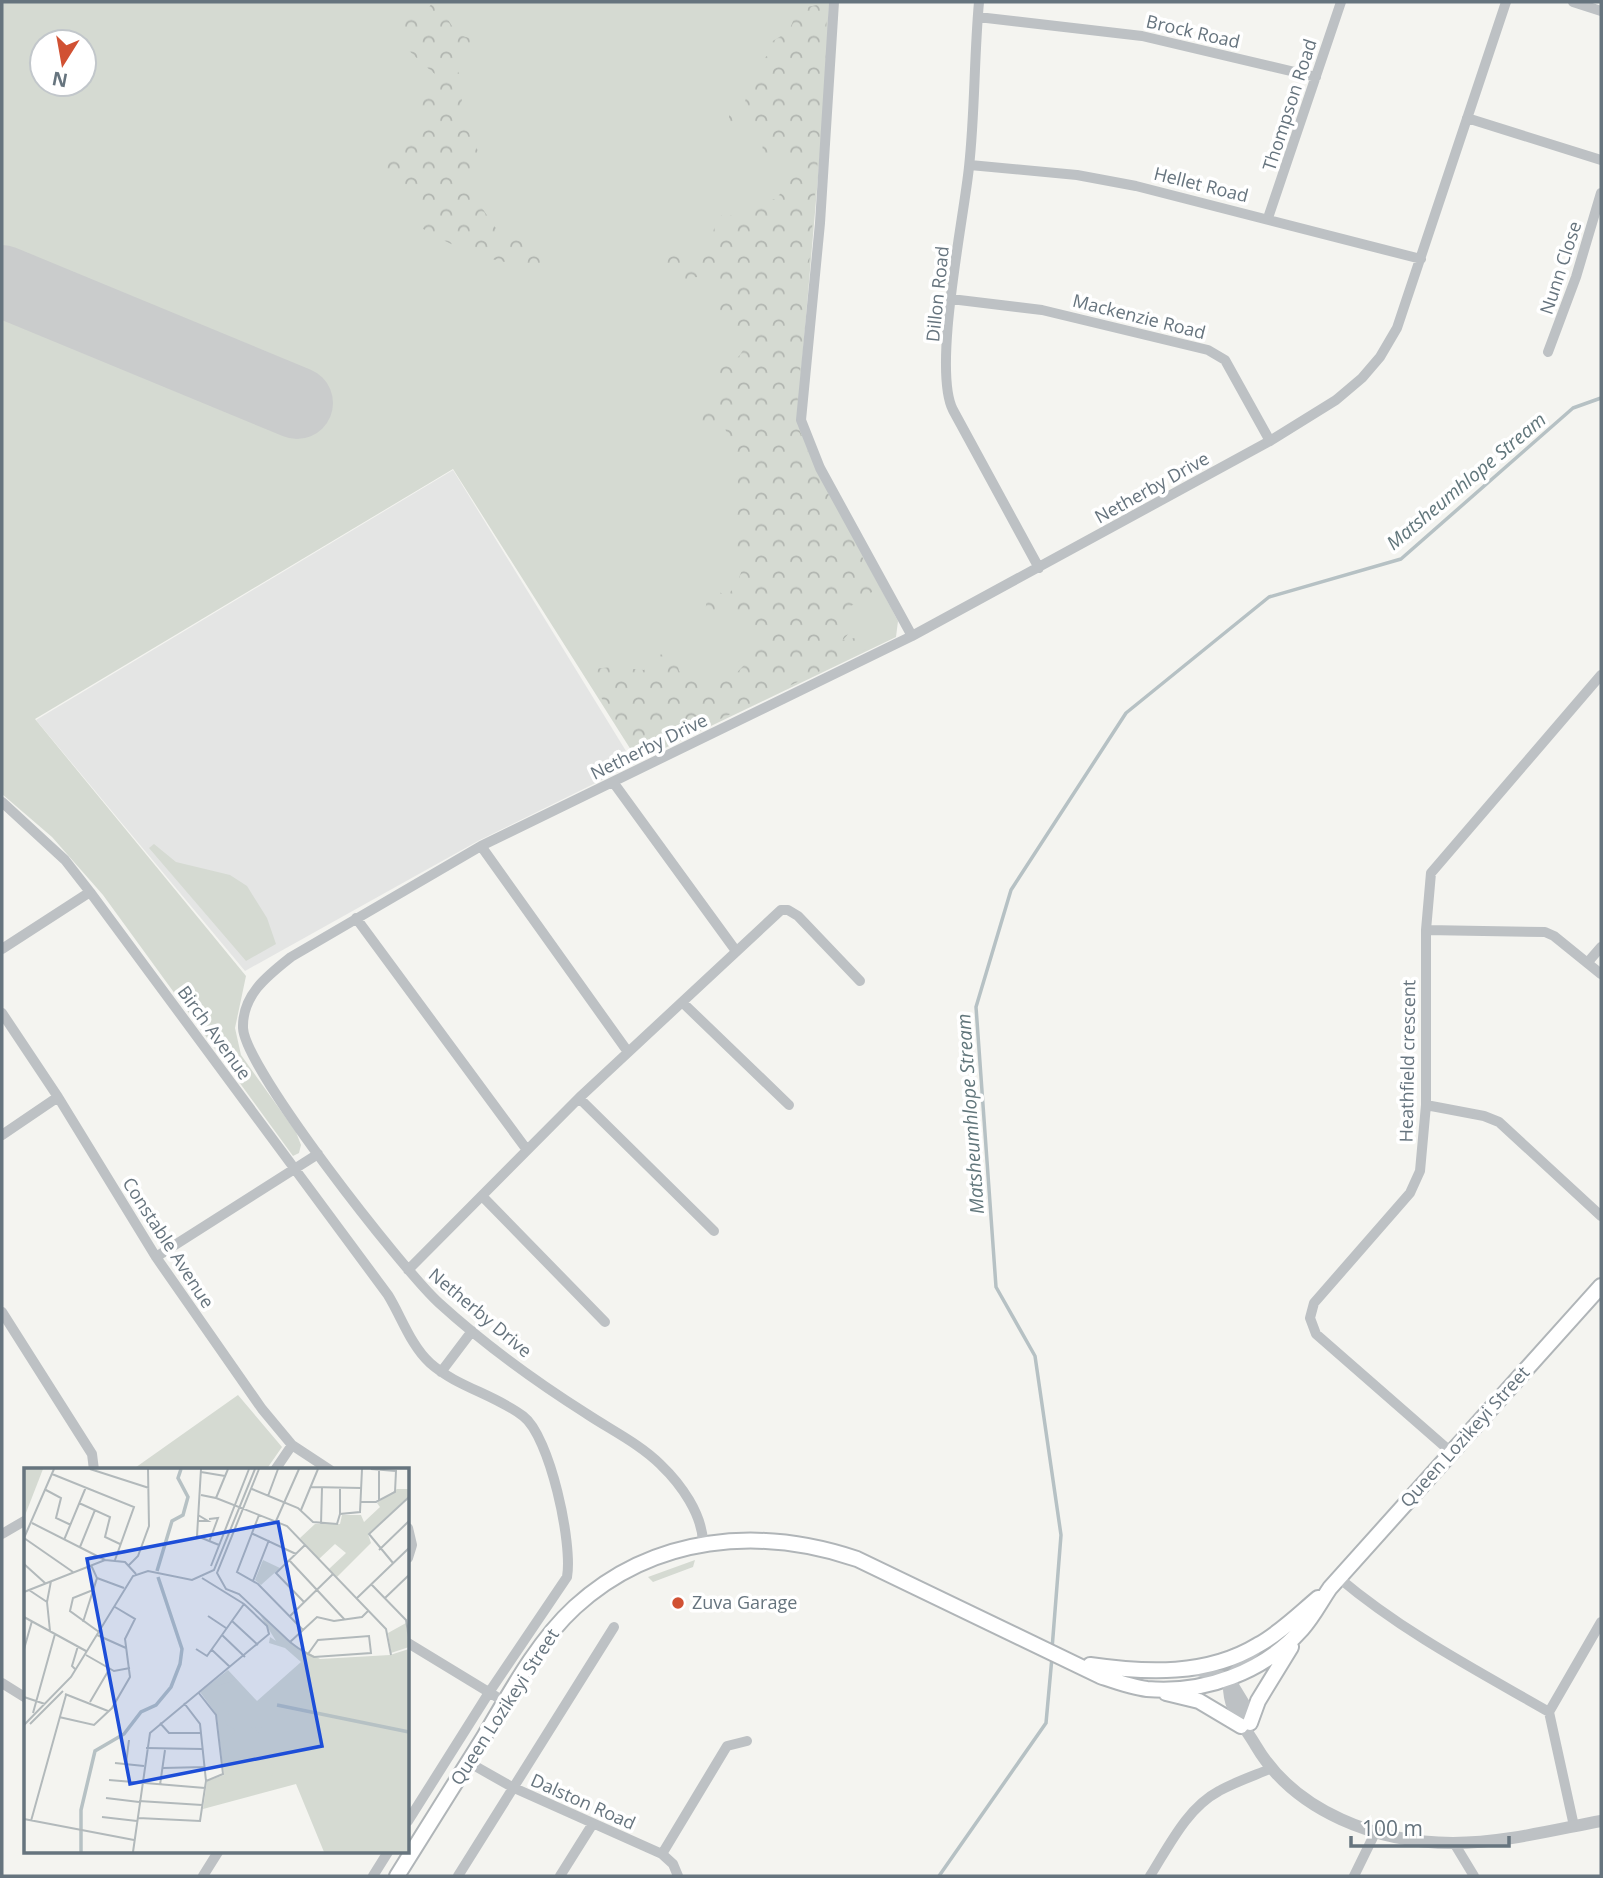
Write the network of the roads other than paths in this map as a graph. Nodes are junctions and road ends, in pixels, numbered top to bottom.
1 (834, 2) edge
2 (979, 2) edge
3 (1341, 2) edge
4 (1506, 2) edge
5 (1573, 2) edge
6 (1601, 11) edge
7 (978, 17) junction
8 (1316, 76) junction
9 (1467, 118) junction
10 (1601, 160) edge
11 (970, 165) junction
12 (1601, 193) edge
13 (1268, 218) junction
14 (1421, 259) junction
15 (951, 299) junction
16 (1548, 352) dead end
17 (1270, 441) junction
18 (1039, 568) junction
19 (912, 636) junction
20 (1601, 676) edge
21 (613, 782) junction
22 (2, 802) edge
23 (481, 846) junction
24 (90, 892) junction
25 (356, 918) junction
26 (1426, 930) junction
27 (1601, 947) edge
28 (2, 949) edge
29 (736, 951) junction
30 (1588, 962) junction
31 (1601, 974) edge
32 (860, 981) dead end
33 (683, 1003) junction
34 (2, 1013) edge
35 (628, 1052) junction
36 (58, 1097) junction
37 (579, 1098) junction
38 (789, 1105) dead end
39 (1426, 1105) junction
40 (2, 1135) edge
41 (527, 1150) junction
42 (318, 1154) junction
43 (294, 1169) junction
44 (483, 1196) junction
45 (1601, 1216) edge
46 (714, 1231) dead end
47 (156, 1257) junction
48 (408, 1270) junction
49 (1601, 1286) edge
50 (2, 1312) edge
51 (605, 1322) dead end
52 (472, 1331) junction
53 (441, 1372) junction
54 (292, 1445) junction
55 (1451, 1452) junction
56 (94, 1468) edge
57 (276, 1468) edge
58 (327, 1468) edge
59 (24, 1521) edge
60 (2, 1534) edge
61 (703, 1542) junction
62 (1334, 1583) junction
63 (1601, 1622) edge
64 (614, 1627) dead end
65 (1303, 1628) junction
66 (410, 1644) edge
67 (1258, 1646) junction
68 (1072, 1662) junction
69 (1191, 1668) junction
70 (1229, 1679) junction
71 (2, 1683) edge
72 (1147, 1689) junction
73 (490, 1691) junction
74 (24, 1698) edge
75 (505, 1702) junction
76 (1549, 1712) junction
77 (1247, 1728) junction
78 (747, 1741) dead end
79 (468, 1762) junction
80 (1270, 1769) junction
81 (512, 1787) junction
82 (410, 1818) edge
83 (1601, 1821) edge
84 (592, 1825) junction
85 (1574, 1826) junction
86 (1376, 1831) junction
87 (1454, 1843) junction
88 (217, 1854) edge
89 (387, 1854) edge
90 (662, 1854) junction
91 (203, 1876) edge
92 (373, 1876) edge
93 (397, 1876) edge
94 (458, 1876) edge
95 (560, 1876) edge
96 (678, 1876) edge
97 (1150, 1876) edge
98 (1354, 1876) edge
99 (1474, 1876) edge

1 - 19 street
2 - 7 street, Dillon Road
3 - 8 street, Thompson Road
4 - 9 street, Netherby Drive
5 - 6 street
7 - 8 street, Brock Road
7 - 11 street, Dillon Road
8 - 13 street, Thompson Road
9 - 10 street
9 - 14 street, Netherby Drive
11 - 13 street, Hellet Road
11 - 15 street, Dillon Road
12 - 16 street, Nunn Close
13 - 14 street, Hellet Road
14 - 17 street, Netherby Drive
15 - 17 street, Mackenzie Road
15 - 18 street, Dillon Road
17 - 18 street, Netherby Drive
18 - 19 street, Netherby Drive
19 - 21 street, Netherby Drive
20 - 26 street, Heathfield crescent
21 - 23 street, Netherby Drive
21 - 29 street
22 - 24 street, Birch Avenue
23 - 25 street, Netherby Drive
23 - 35 street
24 - 28 street
24 - 43 street, Birch Avenue
25 - 41 street
25 - 42 street, Netherby Drive
26 - 30 street
26 - 39 street, Heathfield crescent
27 - 30 street
29 - 32 street
29 - 33 street
30 - 31 street
33 - 35 street
33 - 38 street
34 - 36 street, Constable Avenue
35 - 37 street
36 - 40 street
36 - 47 street, Constable Avenue
37 - 41 street
37 - 46 street
39 - 45 street
39 - 55 street, Heathfield crescent
41 - 44 street
42 - 43 street
42 - 48 street, Netherby Drive
43 - 47 street
43 - 53 street, Birch Avenue
44 - 48 street
44 - 51 street
47 - 54 street, Constable Avenue
48 - 52 street, Netherby Drive
49 - 55 main road, Queen Lozikeyi Street
50 - 56 street
52 - 53 street
52 - 61 street, Netherby Drive
53 - 73 street, Birch Avenue
54 - 57 street
54 - 58 street, Constable Avenue
55 - 62 main road, Queen Lozikeyi Street
59 - 60 street
61 - 68 main road, Queen Lozikeyi Street
61 - 75 main road, Queen Lozikeyi Street
62 - 65 main road, Queen Lozikeyi Street
62 - 67 main road, Queen Lozikeyi Street
62 - 76 street
63 - 76 street
64 - 81 street
65 - 70 main road, Queen Lozikeyi Street
65 - 77 main road
66 - 73 street
67 - 69 main road, Queen Lozikeyi Street
67 - 70 street
68 - 69 main road, Queen Lozikeyi Street
68 - 72 main road, Queen Lozikeyi Street
69 - 70 street
70 - 72 main road, Queen Lozikeyi Street
70 - 77 street
71 - 74 street
72 - 77 main road
73 - 75 street
73 - 82 street, Birch Avenue
75 - 79 main road, Queen Lozikeyi Street
76 - 85 street
77 - 80 street
78 - 90 street
79 - 81 street, Dalston Road
79 - 93 main road, Queen Lozikeyi Street
80 - 86 street
80 - 97 street
81 - 84 street, Dalston Road
81 - 94 street
83 - 85 street
84 - 90 street, Dalston Road
84 - 95 street
85 - 87 street
86 - 87 street
86 - 98 street
87 - 99 street
88 - 91 street
89 - 92 street
90 - 96 street

